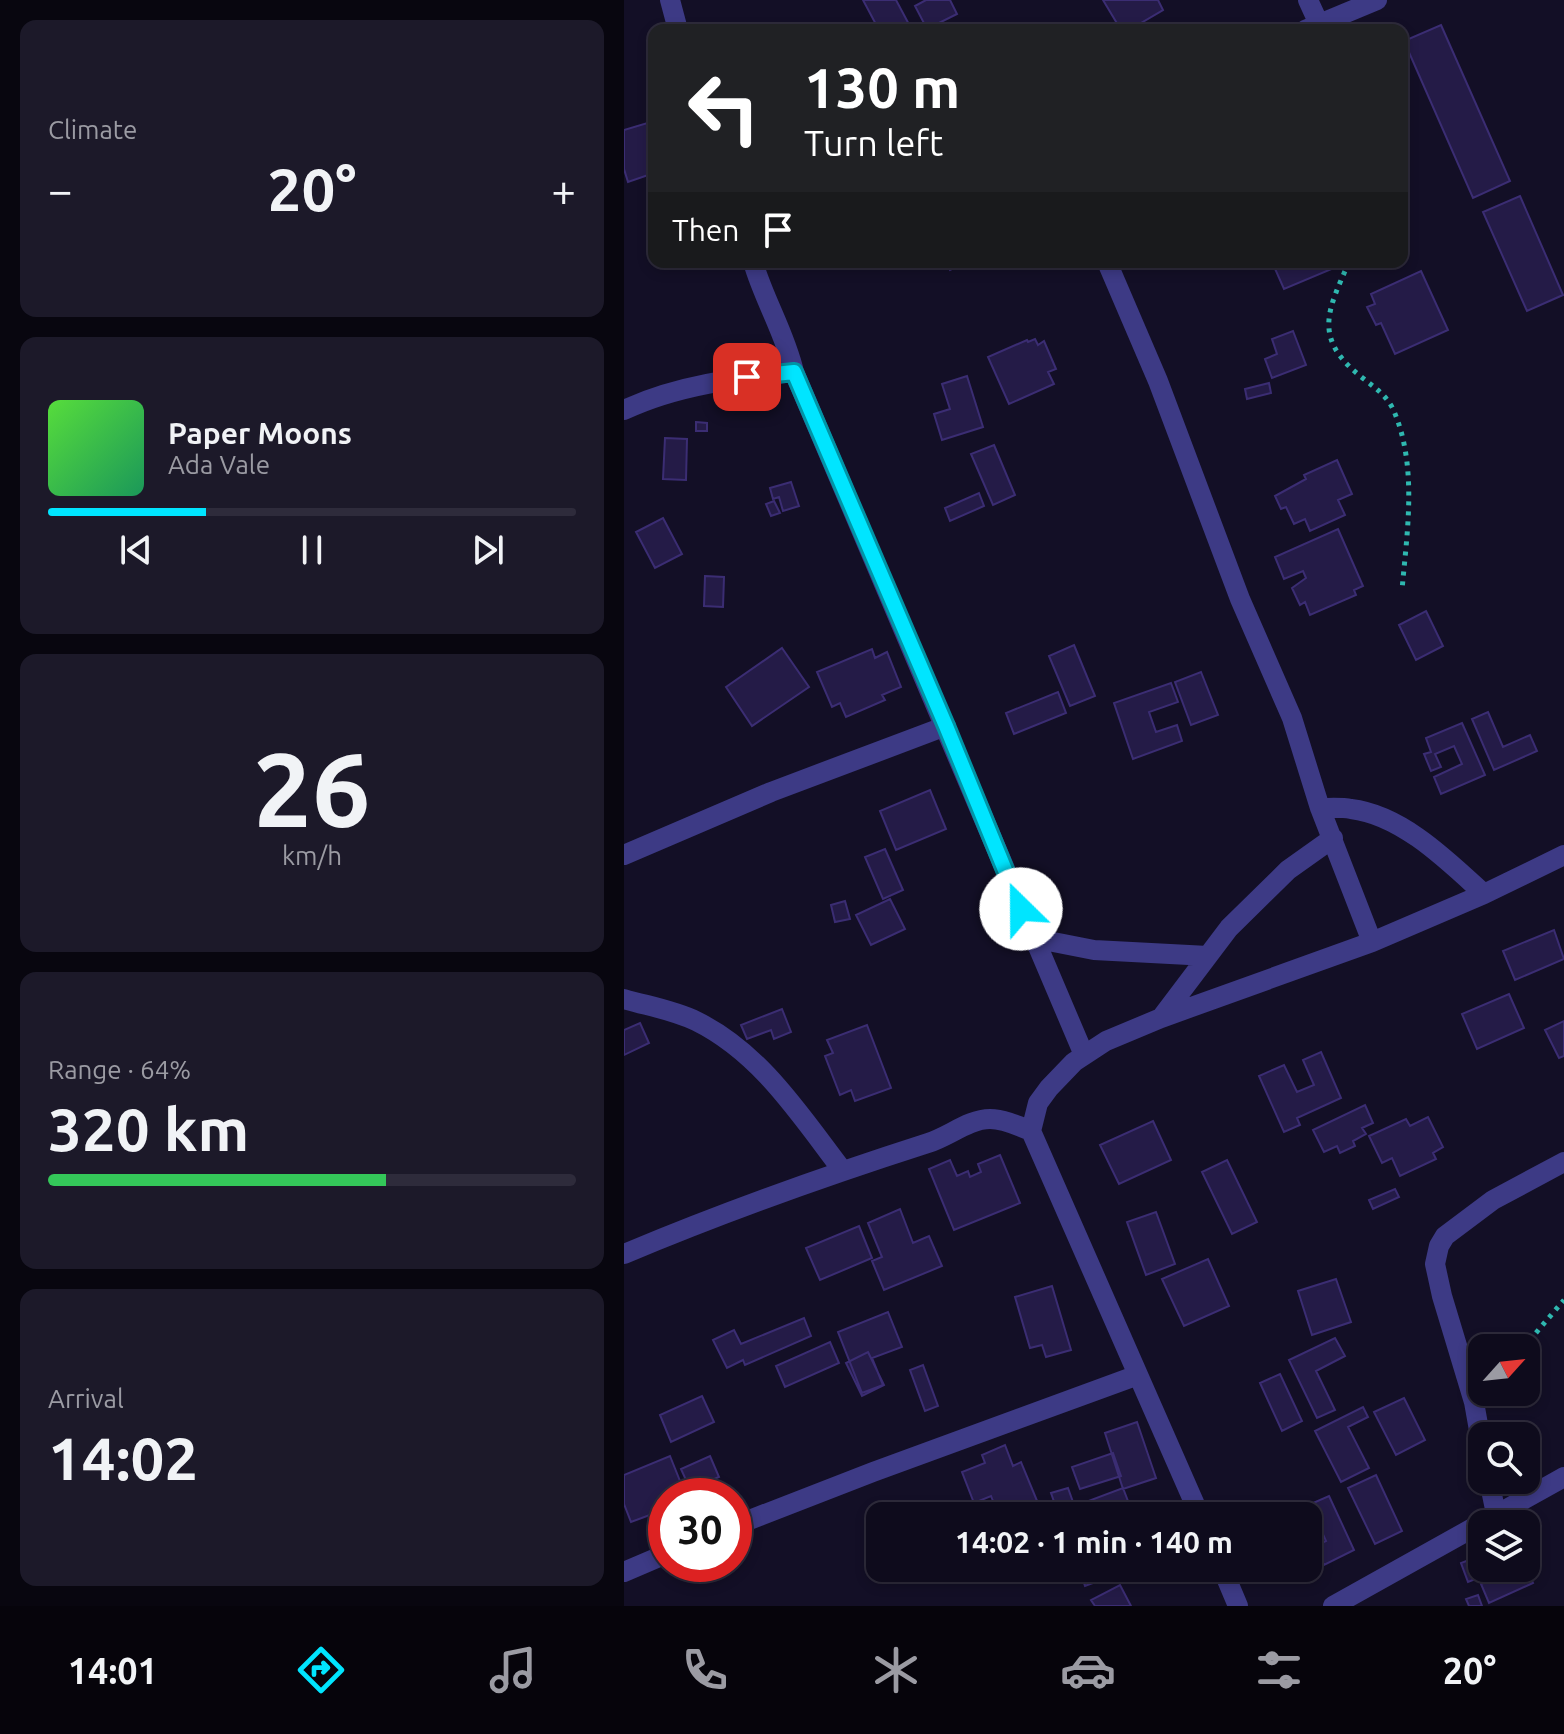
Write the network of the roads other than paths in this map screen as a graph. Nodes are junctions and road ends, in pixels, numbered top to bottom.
1 (670, 0) edge
2 (1308, 0) edge
3 (1377, 0) edge
4 (676, 24) edge
5 (1312, 24) edge
6 (1319, 24) edge
7 (756, 268) edge
8 (1110, 268) edge
9 (794, 372) junction
10 (624, 410) edge
11 (946, 726) junction
12 (1320, 808) junction
13 (1333, 838) junction
14 (624, 855) edge
15 (1564, 855) edge
16 (1484, 894) junction
17 (1033, 938) junction
18 (1372, 942) junction
19 (1208, 956) junction
20 (624, 999) edge
21 (1161, 1018) junction
22 (1084, 1055) junction
23 (1031, 1131) junction
24 (1564, 1162) edge
25 (843, 1171) junction
26 (624, 1254) edge
27 (1138, 1375) junction
28 (1477, 1422) edge
29 (1564, 1477) edge
30 (1194, 1502) edge
31 (1503, 1510) edge
32 (752, 1519) edge
33 (1468, 1531) edge
34 (648, 1562) edge
35 (624, 1572) edge
36 (1228, 1582) edge
37 (1238, 1606) edge
38 (1333, 1606) edge

1 - 4 street
2 - 5 street
3 - 6 street
7 - 9 street
8 - 12 street
9 - 10 street
9 - 11 street
11 - 14 street
11 - 17 street
12 - 13 street
12 - 16 street
13 - 18 street
13 - 19 street
15 - 16 street
16 - 18 street
17 - 19 street
17 - 22 street
18 - 21 street
19 - 21 street
20 - 25 street
21 - 22 street
22 - 23 street
23 - 25 street
23 - 27 street
24 - 28 street
25 - 26 street
27 - 30 street
27 - 32 street
29 - 31 street
33 - 38 street
34 - 35 street
36 - 37 street

